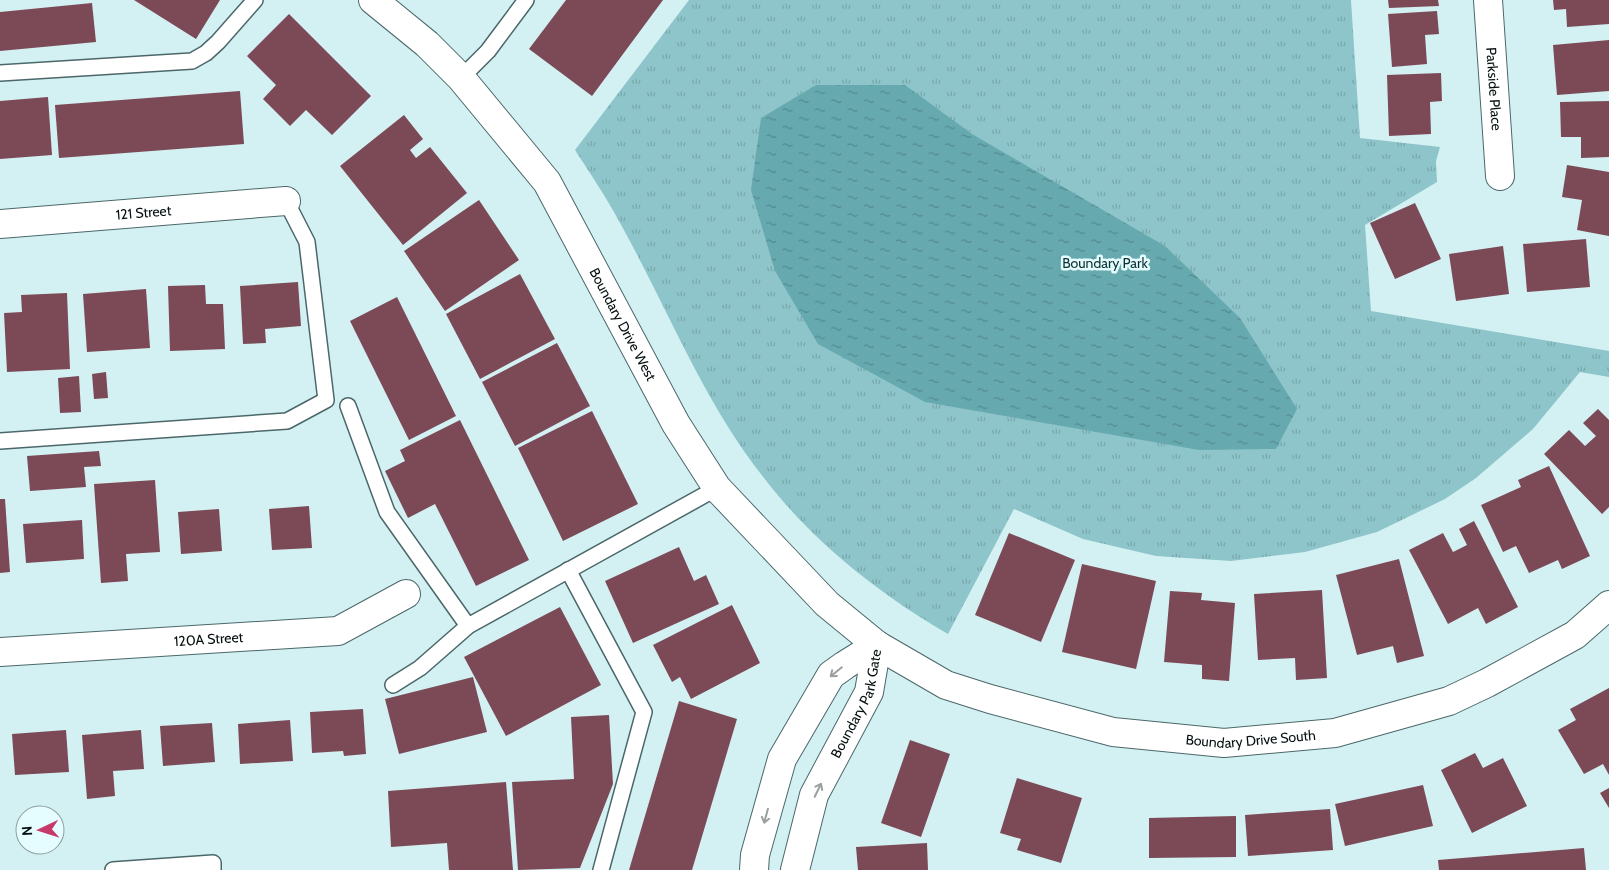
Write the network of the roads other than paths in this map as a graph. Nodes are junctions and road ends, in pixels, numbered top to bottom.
1 (255, 0) edge
2 (373, 0) edge
3 (526, 0) edge
4 (1488, 0) edge
5 (0, 73) edge
6 (461, 78) junction
7 (1500, 176) dead end
8 (286, 201) joint
9 (0, 224) edge
10 (348, 406) dead end
11 (0, 441) edge
12 (717, 488) junction
13 (568, 570) junction
14 (406, 594) dead end
15 (1609, 605) edge
16 (468, 626) junction
17 (877, 646) junction
18 (0, 652) edge
19 (394, 685) dead end
20 (113, 870) edge
21 (213, 870) edge
22 (601, 870) edge
23 (754, 870) edge
24 (795, 870) edge

1 - 5 lane
2 - 6 street, Boundary Drive West
3 - 6 lane
4 - 7 street, Parkside Place
6 - 12 street, Boundary Drive West
8 - 9 street, 121 Street
8 - 11 lane
10 - 16 lane
12 - 13 lane
12 - 17 street, Boundary Drive West
13 - 16 lane
13 - 22 lane
14 - 18 street, 120A Street
15 - 17 street, Boundary Drive South
16 - 19 lane
17 -> 23 street, Boundary Park Gate
24 -> 17 street, Boundary Park Gate
20 - 21 lane

